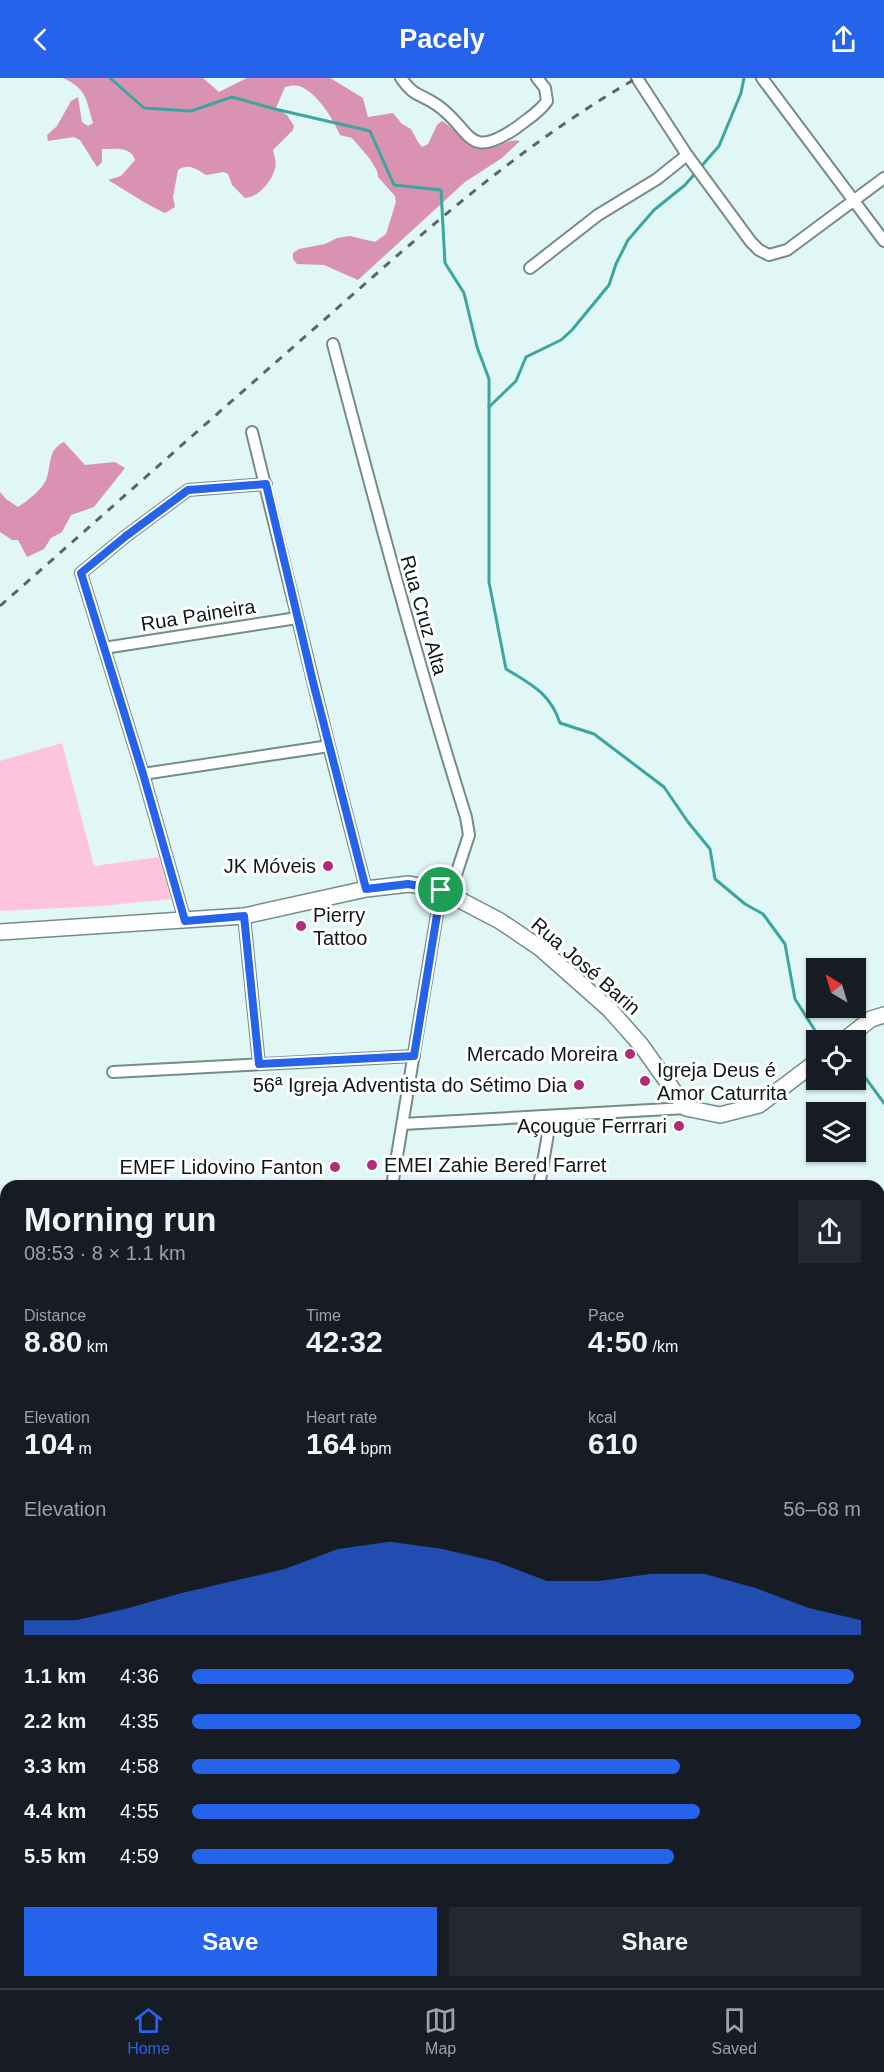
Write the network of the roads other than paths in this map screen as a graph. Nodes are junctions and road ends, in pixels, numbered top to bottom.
1 (400, 78) edge
2 (537, 78) edge
3 (637, 78) edge
4 (762, 78) edge
5 (687, 155) junction
6 (884, 178) edge
7 (854, 201) junction
8 (884, 241) edge
9 (530, 268) dead end
10 (333, 344) dead end
11 (252, 432) dead end
12 (266, 484) junction
13 (297, 618) junction
14 (104, 648) junction
15 (329, 746) junction
16 (143, 774) junction
17 (366, 889) junction
18 (445, 891) junction
19 (244, 916) junction
20 (185, 921) junction
21 (0, 932) edge
22 (884, 1015) edge
23 (857, 1030) edge
24 (414, 1056) junction
25 (259, 1064) junction
26 (806, 1070) edge
27 (113, 1072) dead end
28 (686, 1108) junction
29 (551, 1116) junction
30 (403, 1124) junction
31 (393, 1180) edge
32 (540, 1180) edge

1 - 2 street
3 - 5 street
4 - 7 street
5 - 7 street
5 - 9 street
6 - 7 street
7 - 8 street
10 - 18 street, Rua Cruz Alta
11 - 12 street
12 - 13 street
12 - 14 street
13 - 14 street, Rua Paineira
13 - 15 street
14 - 16 street
15 - 16 street
15 - 17 street
16 - 20 street
17 - 18 main road, Rua José Barin
17 - 19 main road, Rua José Barin
18 - 24 street, Rua Cruz Alta
18 - 28 main road, Rua José Barin
19 - 20 main road, Rua José Barin
19 - 25 street
20 - 21 main road, Rua José Barin
22 - 23 main road
24 - 25 street
24 - 30 street, Rua Cruz Alta
25 - 27 street
26 - 28 main road
28 - 29 street
29 - 30 street
29 - 32 street
30 - 31 street, Rua Cruz Alta

